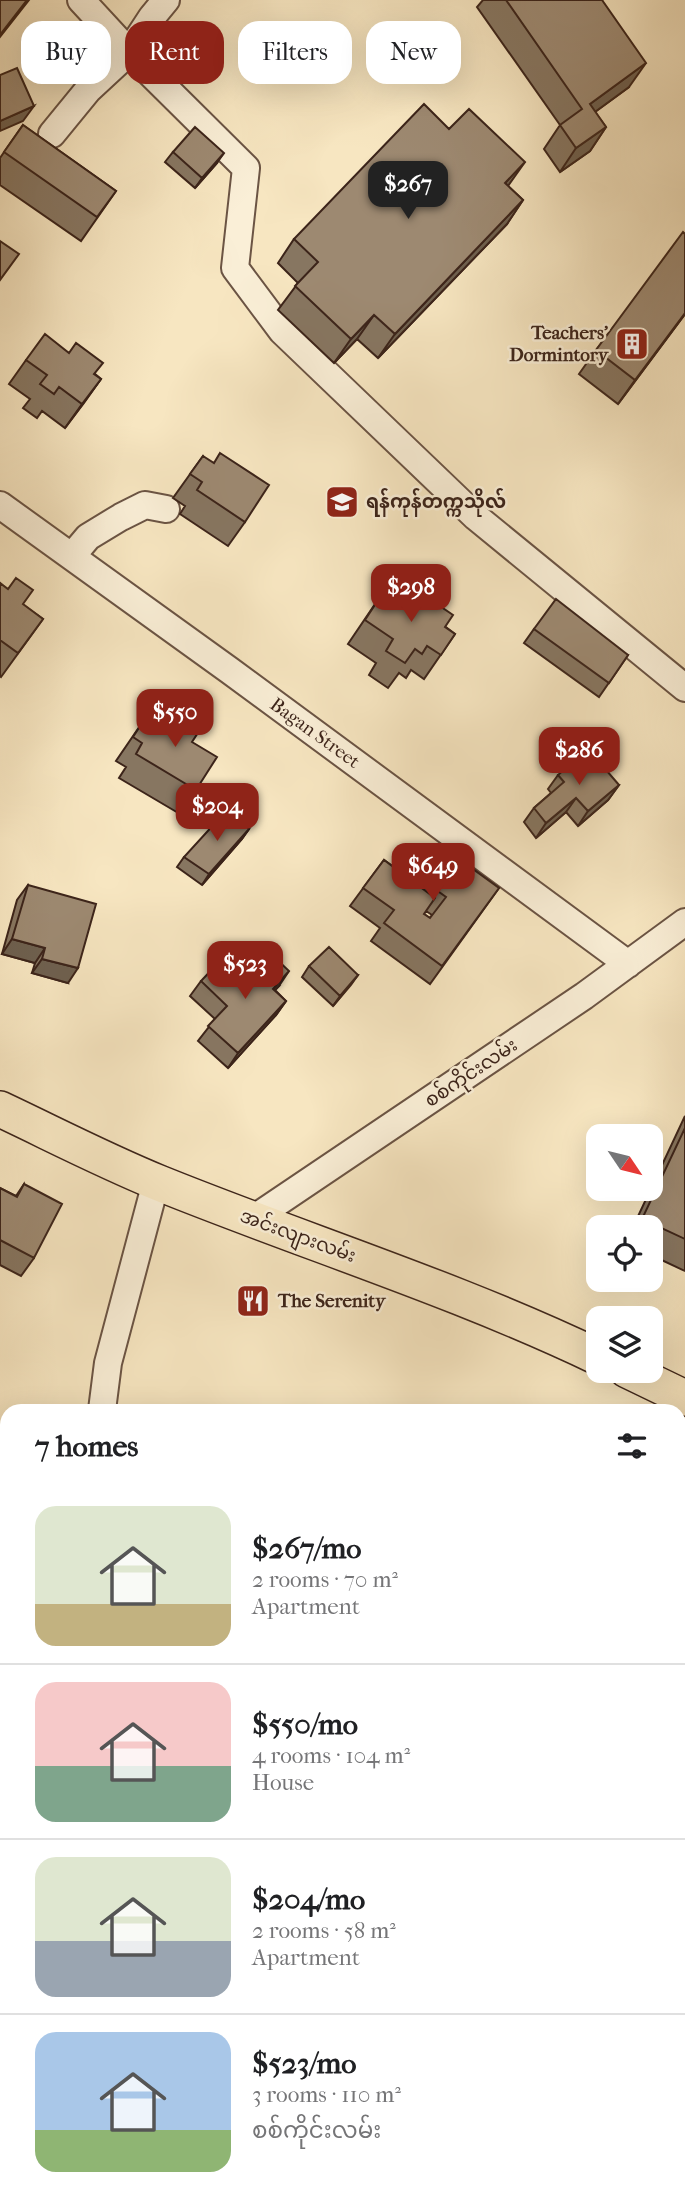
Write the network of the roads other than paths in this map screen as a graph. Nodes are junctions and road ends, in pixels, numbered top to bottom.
1 (81, 0) edge
2 (166, 0) edge
3 (149, 21) edge
4 (125, 48) edge
5 (125, 56) edge
6 (161, 84) edge
7 (52, 134) dead end
8 (0, 505) edge
9 (166, 509) dead end
10 (72, 556) junction
11 (685, 688) edge
12 (685, 922) edge
13 (628, 964) junction
14 (0, 1109) edge
15 (156, 1182) junction
16 (253, 1219) junction
17 (586, 1351) edge
18 (654, 1383) edge
19 (685, 1398) edge
20 (103, 1404) edge

1 - 4 street
2 - 3 street
5 - 7 street
6 - 11 street
8 - 10 street, Bagan Street
9 - 10 street
10 - 13 street, Bagan Street
12 - 13 street, စစ်ကိုင်းလမ်း
13 - 16 street, စစ်ကိုင်းလမ်း
14 - 15 main road, အင်းလျားလမ်း
15 - 16 main road, အင်းလျားလမ်း
15 - 20 street
16 - 17 main road, အင်းလျားလမ်း
18 - 19 main road

